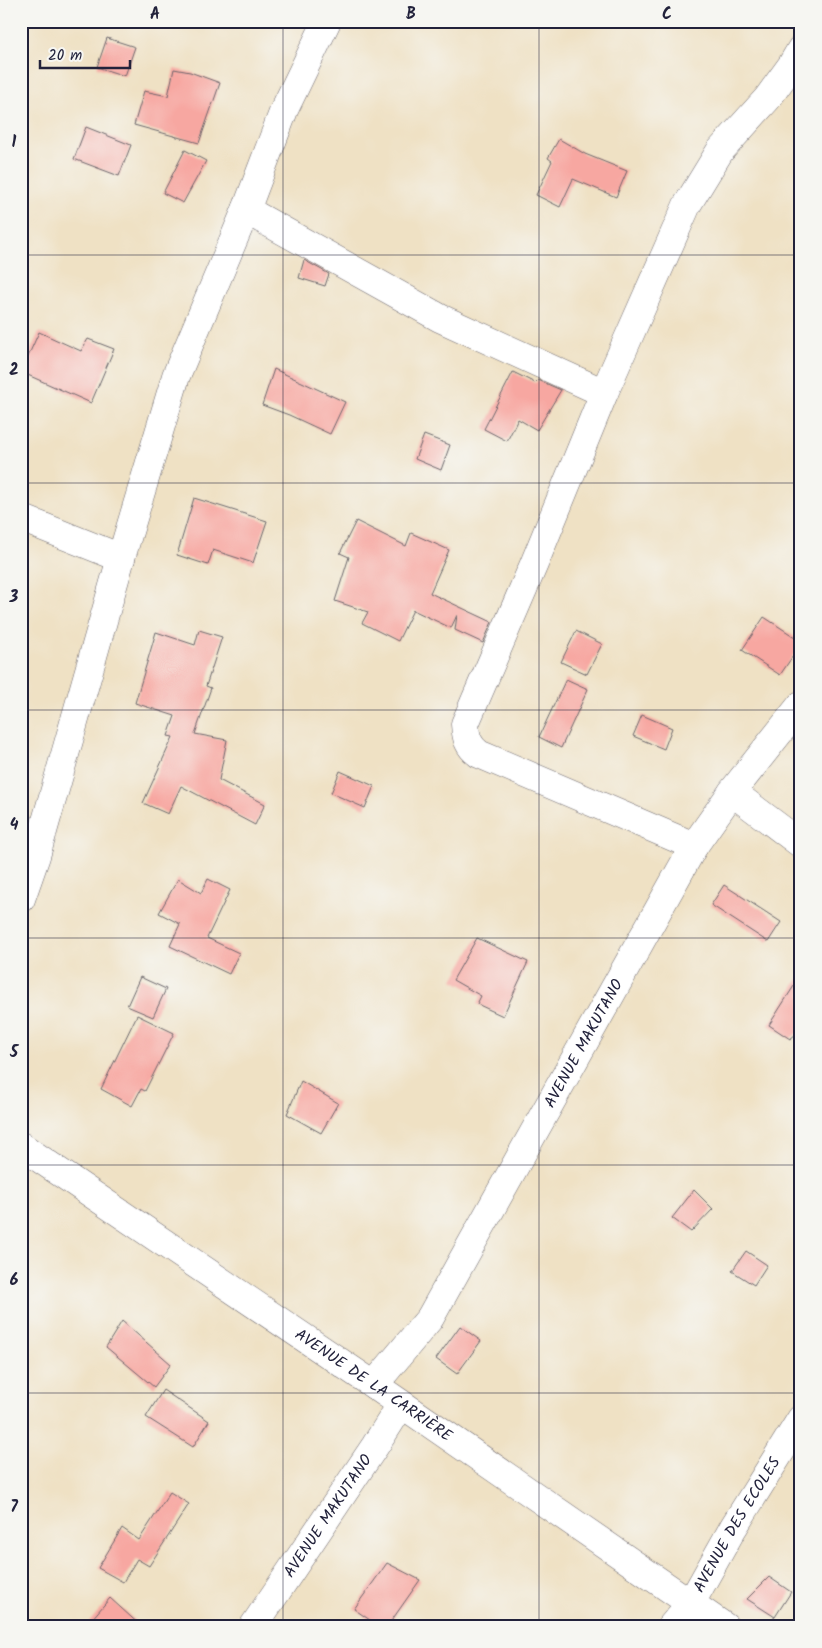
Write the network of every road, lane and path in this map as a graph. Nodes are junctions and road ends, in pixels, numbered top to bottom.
1 (327, 21) edge
2 (801, 49) edge
3 (246, 210) junction
4 (604, 393) junction
5 (21, 518) edge
6 (121, 558) junction
7 (801, 705) edge
8 (732, 792) junction
9 (801, 844) edge
10 (694, 846) junction
11 (21, 899) edge
12 (21, 1146) edge
13 (374, 1385) junction
14 (402, 1404) junction
15 (801, 1420) edge
16 (691, 1603) junction
17 (253, 1627) edge
18 (671, 1627) edge
19 (725, 1627) edge

1 - 3 street
2 - 4 street
3 - 4 street
3 - 6 street
4 - 10 street
5 - 6 street
6 - 11 street
7 - 8 street, AVENUE MAKUTANO
8 - 9 street
8 - 10 street, AVENUE MAKUTANO
10 - 13 street, AVENUE MAKUTANO
12 - 13 street, AVENUE DE LA CARRIÈRE
13 - 14 street, AVENUE DE LA CARRIÈRE
14 - 16 street, AVENUE DE LA CARRIÈRE
14 - 17 street, AVENUE MAKUTANO
15 - 16 street, AVENUE DES ECOLES
16 - 18 street, AVENUE DES ECOLES
16 - 19 street, AVENUE DE LA CARRIÈRE

